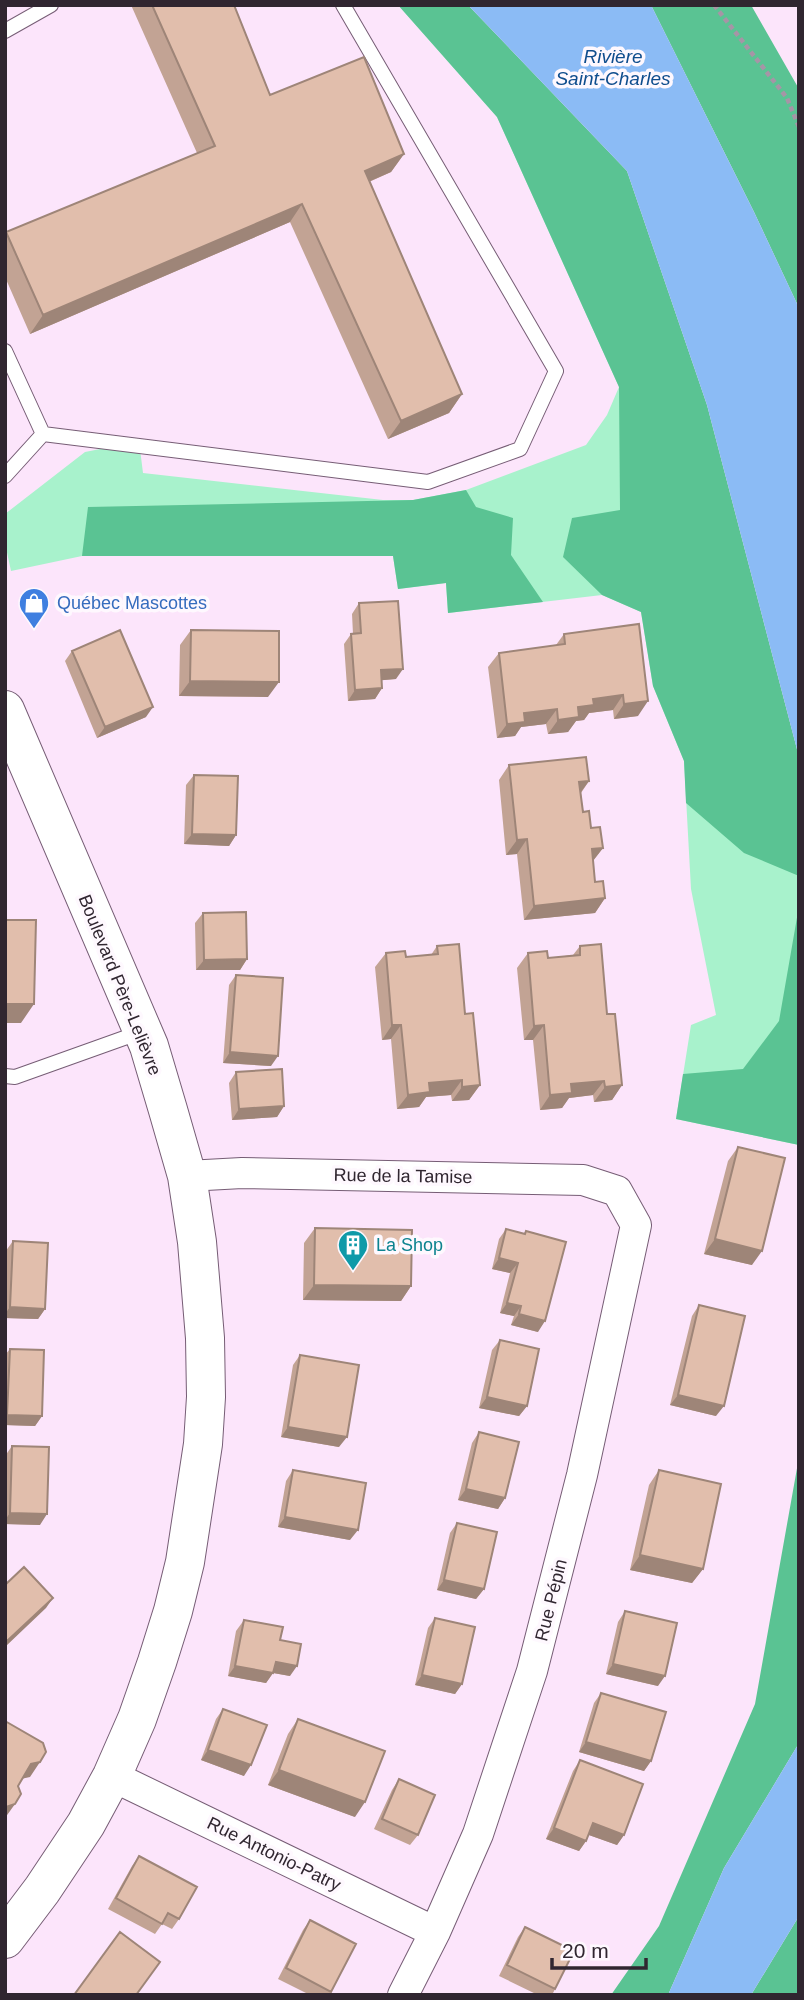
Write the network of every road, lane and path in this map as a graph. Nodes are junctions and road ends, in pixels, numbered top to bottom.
1 (51, 5) edge
2 (343, 5) edge
3 (714, 5) edge
4 (5, 31) edge
5 (799, 128) edge
6 (5, 351) edge
7 (43, 434) junction
8 (5, 476) edge
9 (5, 710) edge
10 (142, 1031) junction
11 (5, 1076) edge
12 (187, 1176) junction
13 (617, 1191) joint
14 (112, 1776) junction
15 (435, 1932) junction
16 (5, 1938) edge
17 (403, 1995) edge

1 - 4 lane
2 - 7 lane
3 - 5 path
6 - 7 lane
7 - 8 lane
9 - 10 main road, Boulevard Père-Lelièvre
10 - 11 lane
10 - 12 main road, Boulevard Père-Lelièvre
12 - 13 street, Rue de la Tamise
12 - 14 main road, Boulevard Père-Lelièvre
13 - 15 street, Rue Pépin
14 - 15 street, Rue Antonio-Patry
14 - 16 main road, Boulevard Père-Lelièvre
15 - 17 street, Rue Pépin

